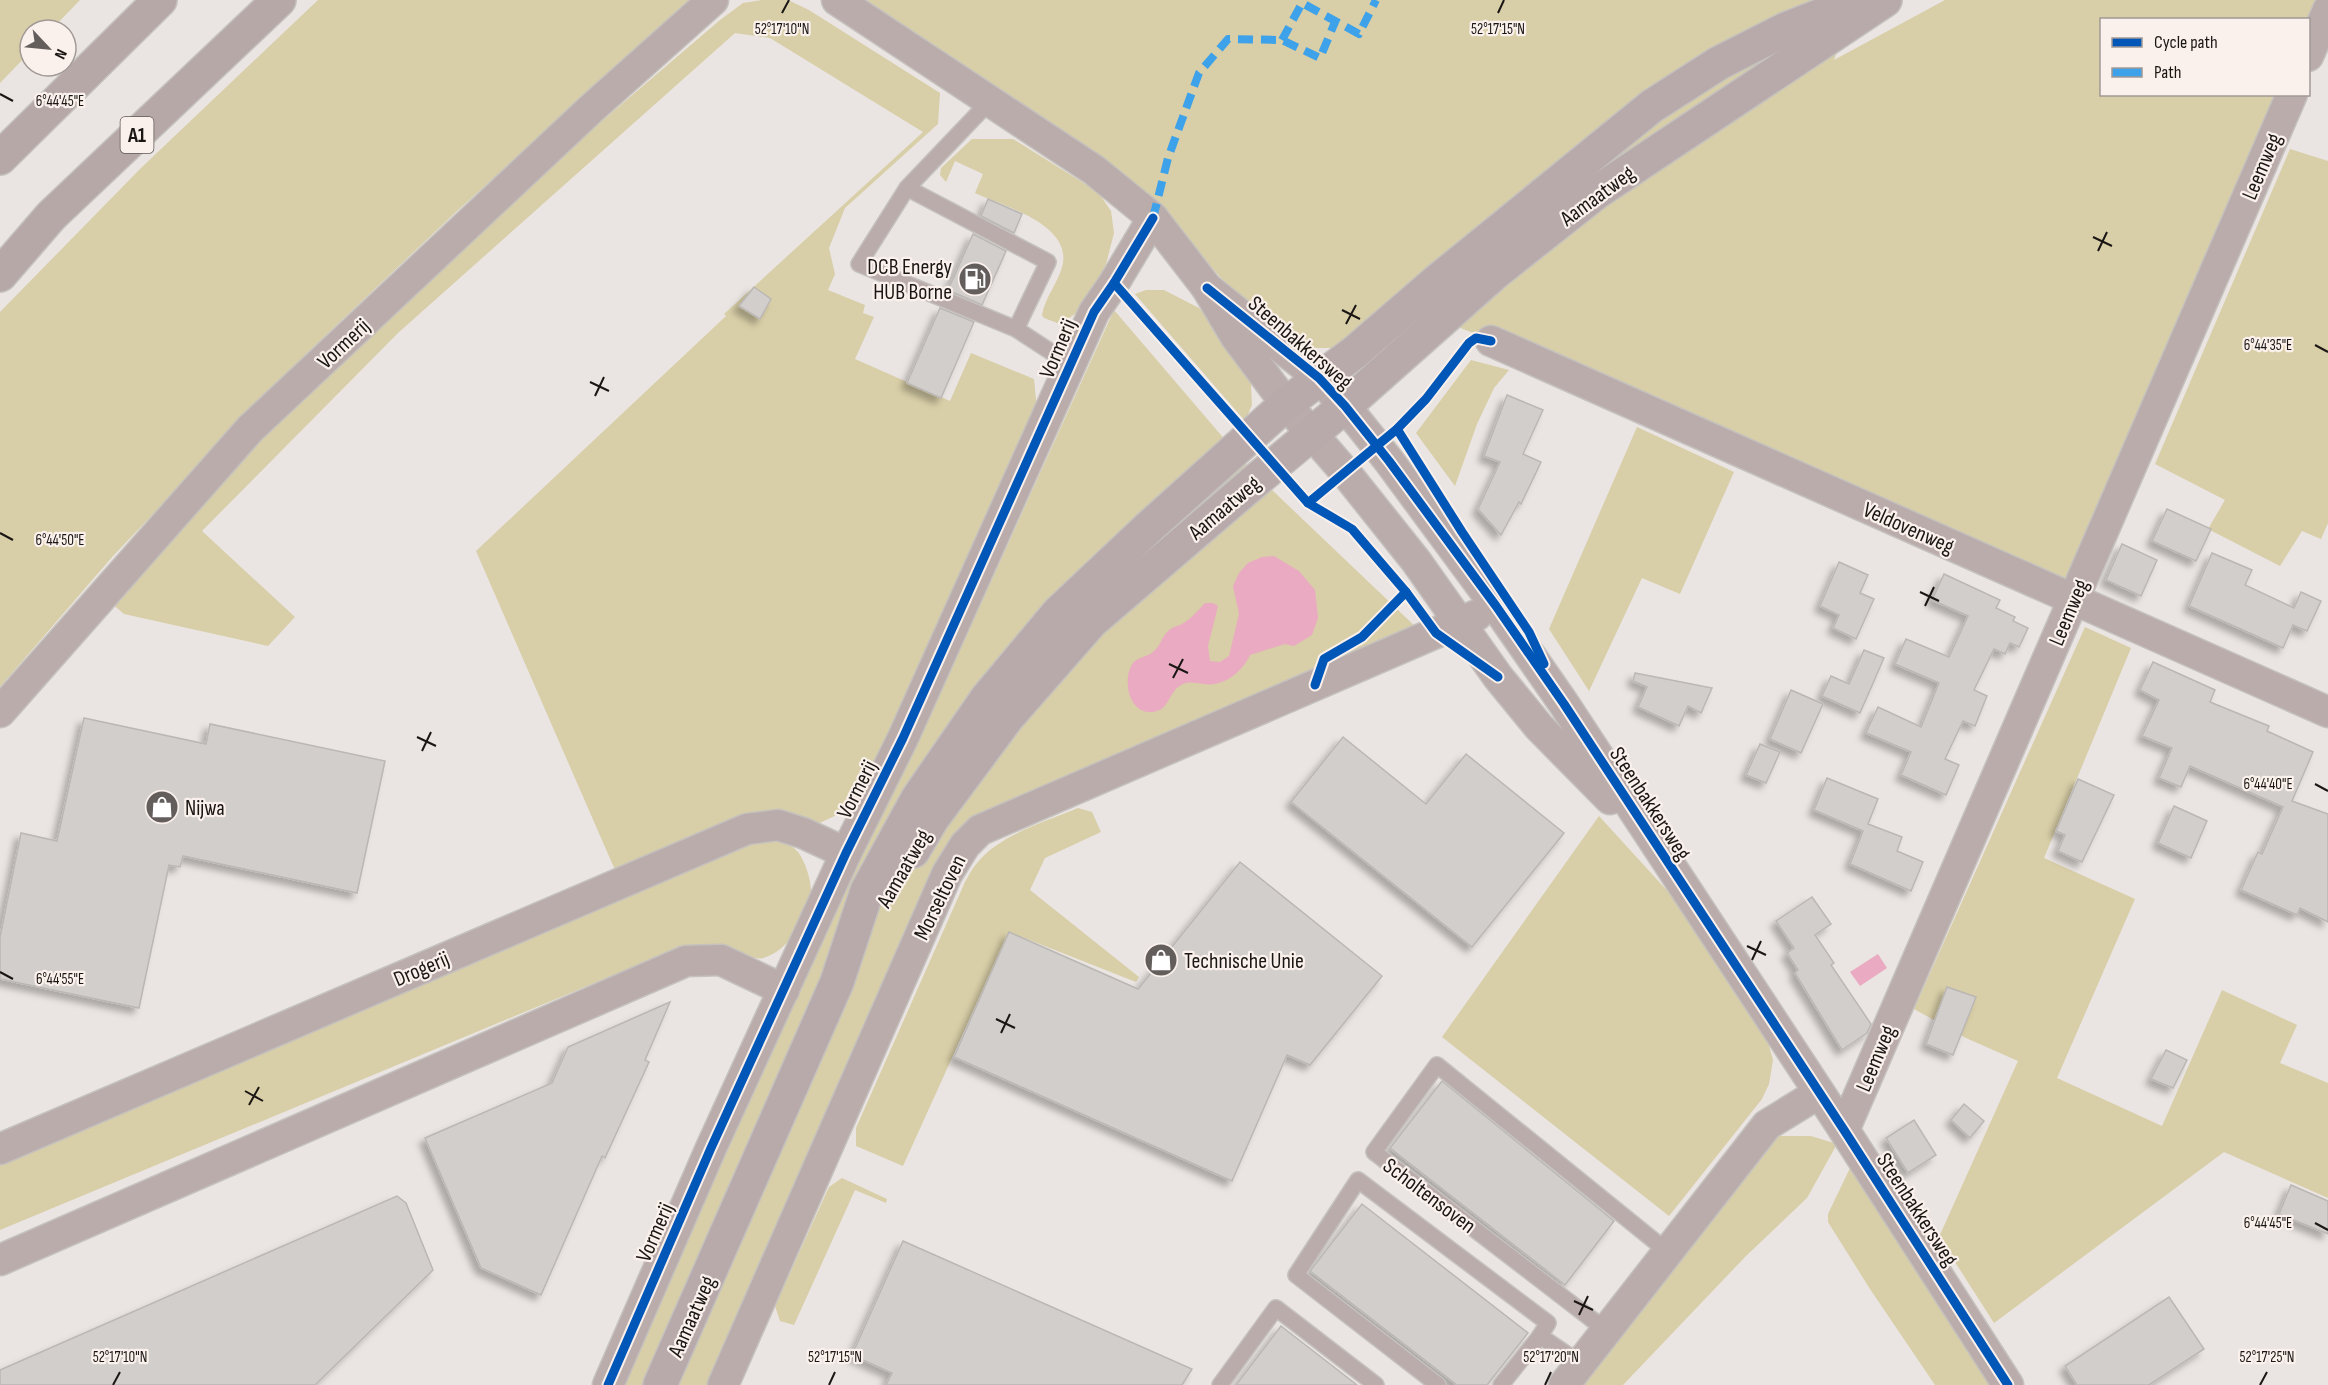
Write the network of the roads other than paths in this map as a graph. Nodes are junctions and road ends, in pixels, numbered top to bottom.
1 (160, 0) edge
2 (279, 0) edge
3 (713, 0) edge
4 (837, 0) edge
5 (1860, 0) edge
6 (1885, 0) edge
7 (2328, 10) edge
8 (2310, 51) edge
9 (2291, 96) edge
10 (990, 101) junction
11 (0, 158) edge
12 (907, 188) junction
13 (1153, 218) junction
14 (0, 275) edge
15 (1207, 288) junction
16 (1016, 330) junction
17 (1491, 341) dead end
18 (1071, 365) junction
19 (1319, 378) junction
20 (1286, 404) junction
21 (1345, 406) junction
22 (1311, 435) junction
23 (2073, 600) junction
24 (1496, 606) junction
25 (1460, 622) junction
26 (0, 712) edge
27 (2328, 712) edge
28 (1656, 846) junction
29 (846, 853) junction
30 (837, 982) junction
31 (784, 990) junction
32 (1819, 1093) junction
33 (1844, 1130) junction
34 (0, 1149) edge
35 (1668, 1252) junction
36 (0, 1260) edge
37 (1607, 1331) junction
38 (1540, 1336) junction
39 (1572, 1375) edge
40 (608, 1385) edge
41 (660, 1385) edge
42 (723, 1385) edge
43 (1220, 1385) edge
44 (1376, 1385) edge
45 (1438, 1385) edge
46 (1501, 1385) edge
47 (2008, 1385) edge

1 - 11 highway
2 - 14 highway, A1
3 - 26 street, Vormerij
4 - 10 street
5 - 19 main road, Aamaatweg
6 - 21 main road, Aamaatweg
7 - 8 street
9 - 23 street, Leemweg
10 - 12 lane
10 - 13 street
12 - 16 lane
12 - 16 lane
13 - 15 street
13 - 18 street, Vormerij
15 - 19 street, Steenbakkersweg
15 - 20 street, Steenbakkersweg
16 - 18 lane
17 - 23 street, Veldovenweg
18 - 29 street, Vormerij
19 - 20 main road, Aamaatweg
19 - 21 street, Steenbakkersweg
20 - 22 street, Steenbakkersweg
20 - 30 main road, Aamaatweg
21 - 22 main road, Aamaatweg
21 - 24 street, Steenbakkersweg
22 - 25 street, Steenbakkersweg
22 - 30 main road, Aamaatweg
23 - 27 street, Veldovenweg
23 - 33 street, Leemweg
24 - 25 street, Morseltoven
24 - 28 street, Steenbakkersweg
25 - 28 street, Steenbakkersweg
25 - 42 street, Morseltoven
28 - 32 street, Steenbakkersweg
29 - 31 street, Vormerij
29 - 34 street, Drogerij
30 - 41 main road, Aamaatweg
31 - 36 street
31 - 40 street, Vormerij
32 - 33 street, Steenbakkersweg
32 - 35 street
33 - 47 street, Steenbakkersweg
35 - 37 street
35 - 37 lane, Scholtensoven
37 - 39 street
38 - 39 lane
38 - 45 lane, Scholtensoven
38 - 46 lane
43 - 44 lane

